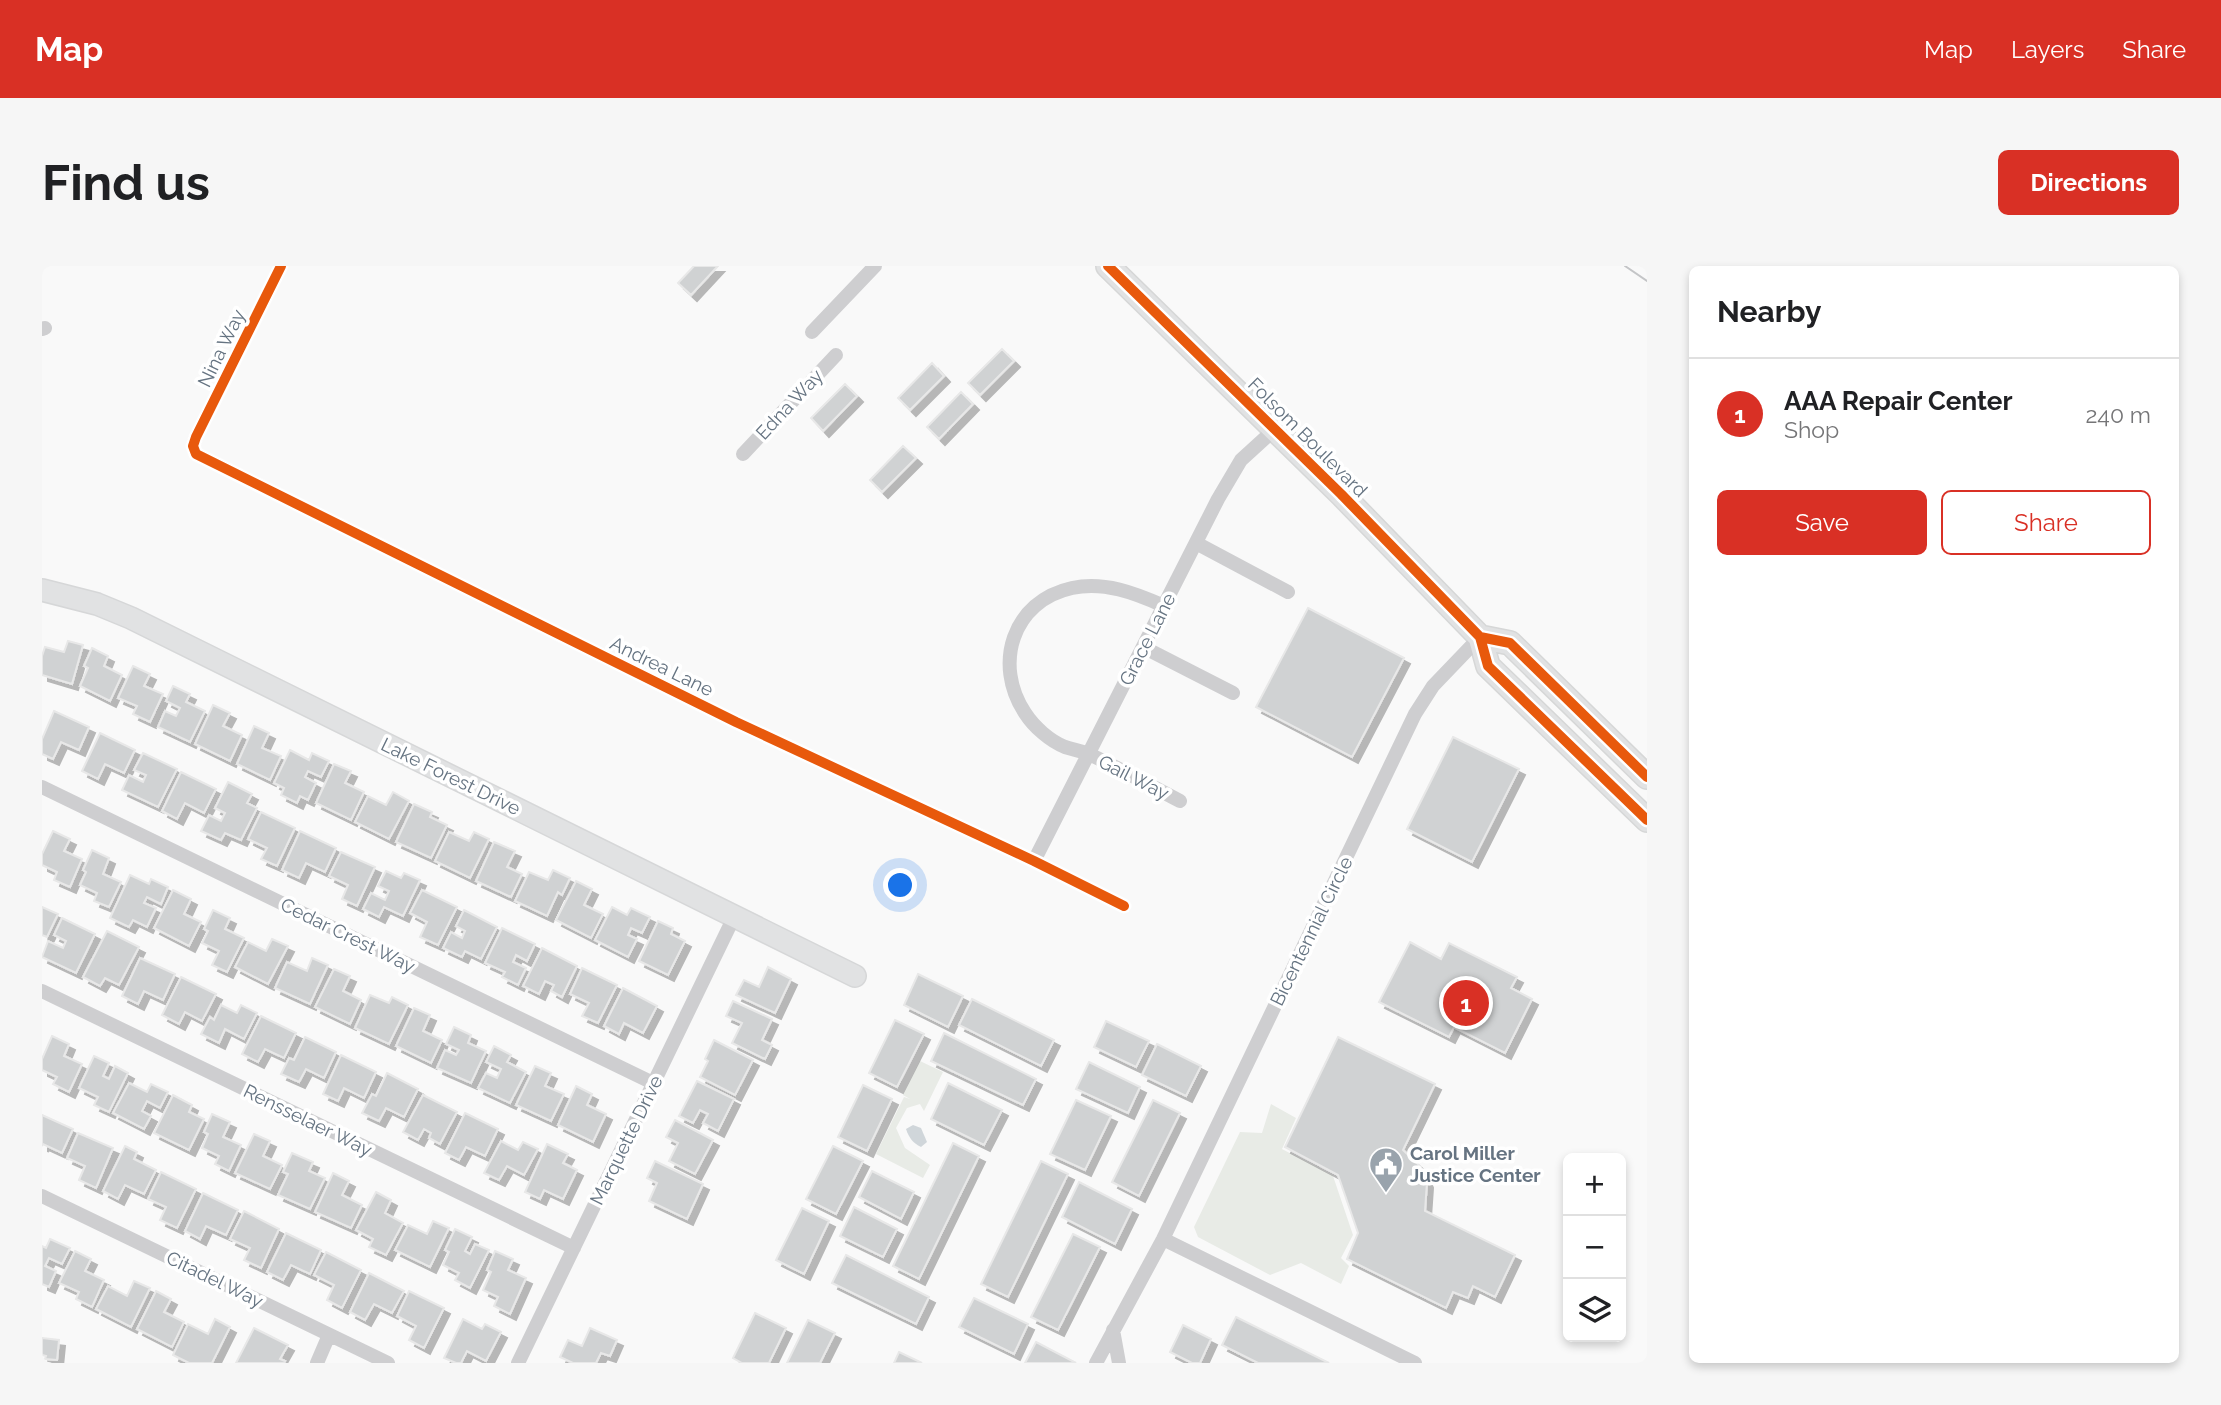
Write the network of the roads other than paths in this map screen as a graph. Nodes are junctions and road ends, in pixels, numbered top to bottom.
1 (281, 266) edge
2 (875, 266) edge
3 (1108, 266) edge
4 (813, 332) dead end
5 (836, 355) dead end
6 (1275, 429) junction
7 (193, 446) joint
8 (743, 454) dead end
9 (1196, 543) junction
10 (42, 590) edge
11 (1288, 592) dead end
12 (1164, 606) junction
13 (1480, 637) junction
14 (1143, 647) junction
15 (1233, 693) dead end
16 (1088, 754) junction
17 (1647, 777) edge
18 (42, 787) edge
19 (1180, 801) dead end
20 (1647, 820) edge
21 (1034, 861) junction
22 (1124, 906) dead end
23 (734, 917) junction
24 (855, 976) dead end
25 (42, 991) edge
26 (653, 1083) junction
27 (42, 1196) edge
28 (1163, 1239) junction
29 (574, 1248) junction
30 (1113, 1330) junction
31 (329, 1335) junction
32 (317, 1363) edge
33 (388, 1363) edge
34 (518, 1363) edge
35 (1096, 1363) edge
36 (1119, 1363) edge
37 (1415, 1363) edge

1 - 7 street, Nina Way
2 - 4 street
3 - 6 main road, Folsom Boulevard
5 - 8 street, Edna Way
6 - 9 street, Grace Lane
6 - 13 main road, Folsom Boulevard
7 - 21 street, Andrea Lane
9 - 11 street
9 - 12 street, Grace Lane
10 - 23 street, Lake Forest Drive
12 - 14 street, Grace Lane
12 - 16 street, Gail Way
13 - 17 main road
13 - 20 main road, Folsom Boulevard
13 - 28 street, Bicentennial Circle
14 - 15 street
14 - 16 street, Grace Lane
16 - 19 street, Gail Way
16 - 21 street, Grace Lane
18 - 26 street, Cedar Crest Way
21 - 22 street, Andrea Lane
23 - 24 street, Lake Forest Drive
23 - 26 street, Marquette Drive
25 - 29 street, Rensselaer Way
26 - 29 street, Marquette Drive
27 - 31 street, Citadel Way
28 - 30 street, Bicentennial Circle
28 - 37 street
29 - 34 street, Marquette Drive
30 - 35 street, Bicentennial Circle
30 - 36 street
31 - 32 street
31 - 33 street, Citadel Way

